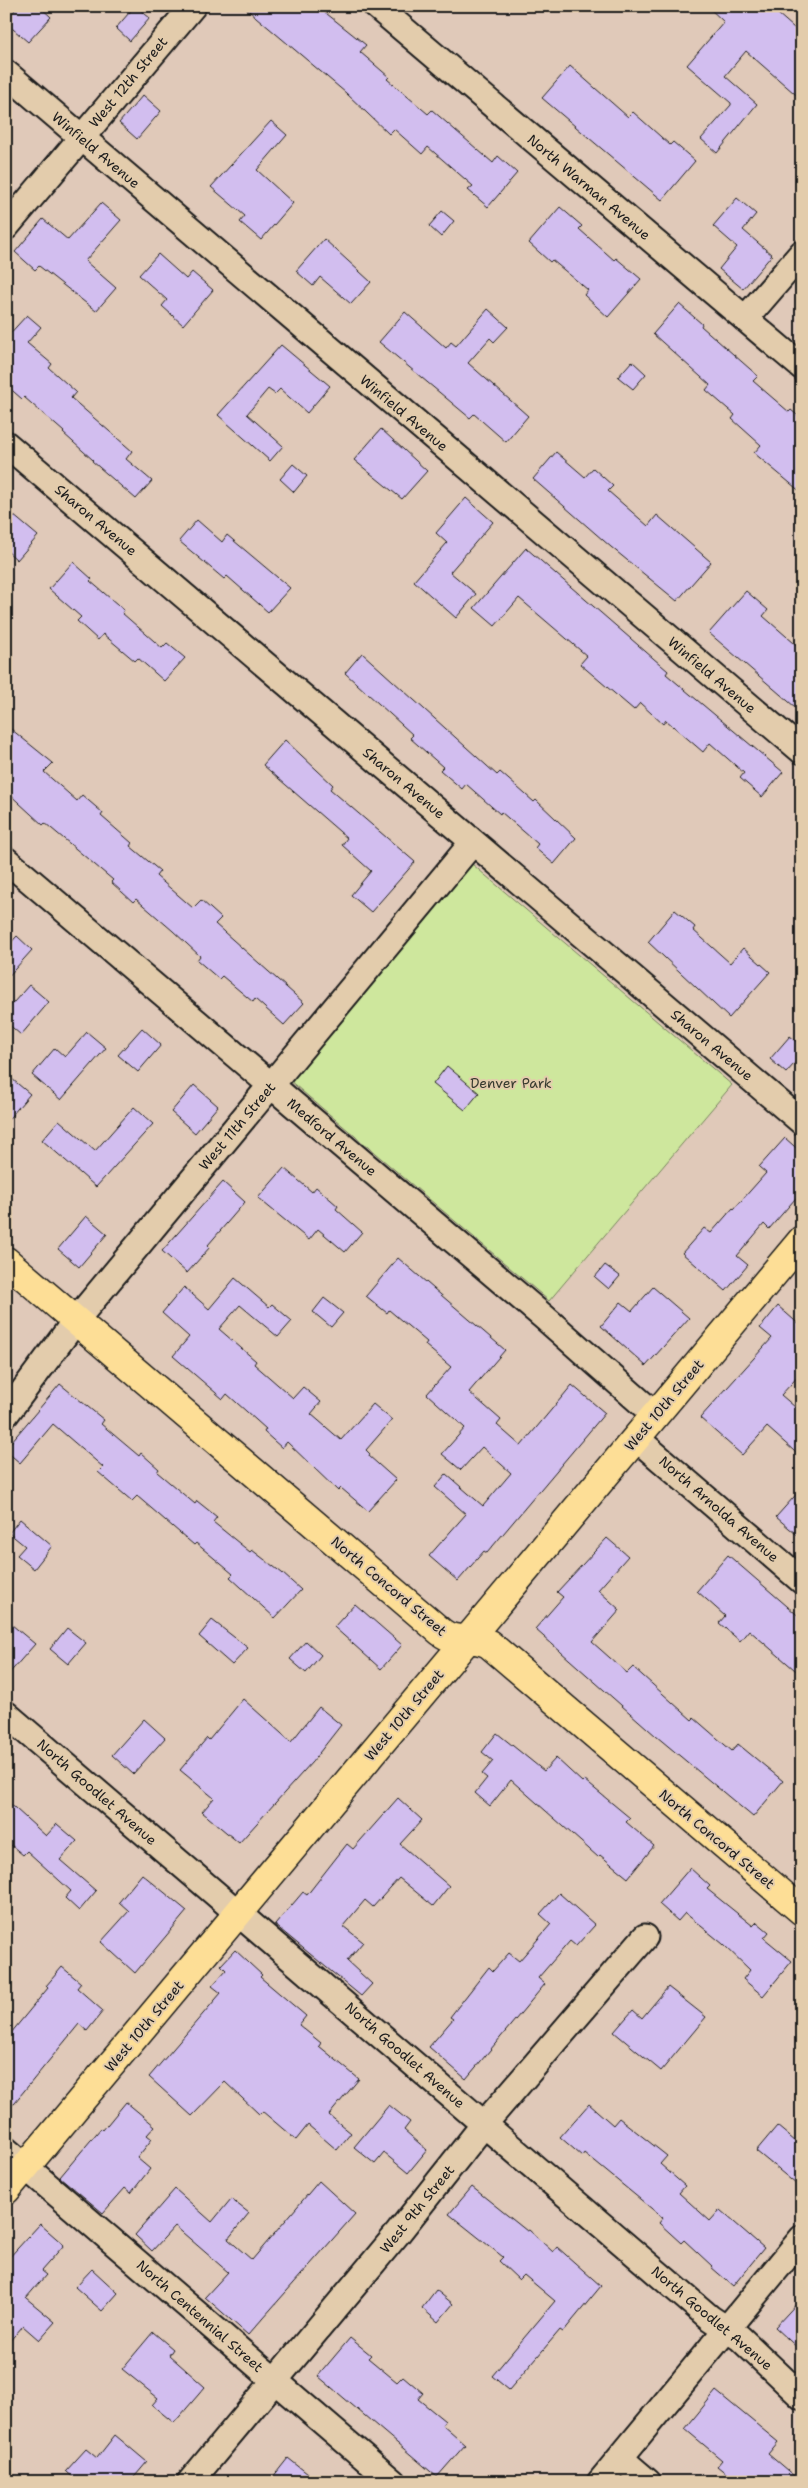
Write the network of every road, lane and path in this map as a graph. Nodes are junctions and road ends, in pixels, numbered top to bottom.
1 (192, 6) edge
2 (376, 6) edge
3 (6, 73) edge
4 (82, 138) junction
5 (6, 227) edge
6 (802, 253) edge
7 (744, 319) junction
8 (802, 367) edge
9 (6, 444) edge
10 (802, 752) edge
11 (473, 842) junction
12 (6, 860) edge
13 (271, 1085) junction
14 (802, 1122) edge
15 (801, 1242) edge
16 (6, 1261) edge
17 (76, 1320) junction
18 (6, 1414) edge
19 (655, 1416) junction
20 (636, 1438) junction
21 (802, 1581) edge
22 (467, 1640) junction
23 (6, 1714) edge
24 (802, 1912) edge
25 (239, 1913) junction
26 (644, 1937) dead end
27 (485, 2124) junction
28 (16, 2158) edge
29 (6, 2190) edge
30 (802, 2238) edge
31 (727, 2330) junction
32 (275, 2380) junction
33 (802, 2397) edge
34 (620, 2458) junction
35 (190, 2482) edge
36 (393, 2482) edge
37 (600, 2482) edge
38 (648, 2482) edge

1 - 4 street, West 12th Street
2 - 7 street, North Warman Avenue
3 - 4 street, Winfield Avenue
4 - 5 street, West 12th Street
4 - 10 street, Winfield Avenue
6 - 7 street
7 - 8 street, North Warman Avenue
9 - 11 street, Sharon Avenue
11 - 13 street, West 11th Street
11 - 14 street, Sharon Avenue
12 - 13 street, Medford Avenue
13 - 17 street, West 11th Street
13 - 19 street, Medford Avenue
15 - 19 main road, West 10th Street
16 - 17 main road, North Concord Street
17 - 18 street, West 11th Street
17 - 22 main road, North Concord Street
19 - 20 main road, West 10th Street
20 - 21 street, North Arnolda Avenue
20 - 22 main road, West 10th Street
22 - 24 main road, North Concord Street
22 - 25 main road, West 10th Street
23 - 25 street, North Goodlet Avenue
25 - 27 street, North Goodlet Avenue
25 - 28 main road, West 10th Street
26 - 27 street, West 9th Street
27 - 31 street, North Goodlet Avenue
27 - 32 street, West 9th Street
28 - 29 main road, West 10th Street
28 - 32 street, North Centennial Street
30 - 31 street
31 - 33 street, North Goodlet Avenue
31 - 34 street
32 - 35 street, West 9th Street
32 - 36 street, North Centennial Street
34 - 37 street
34 - 38 street

